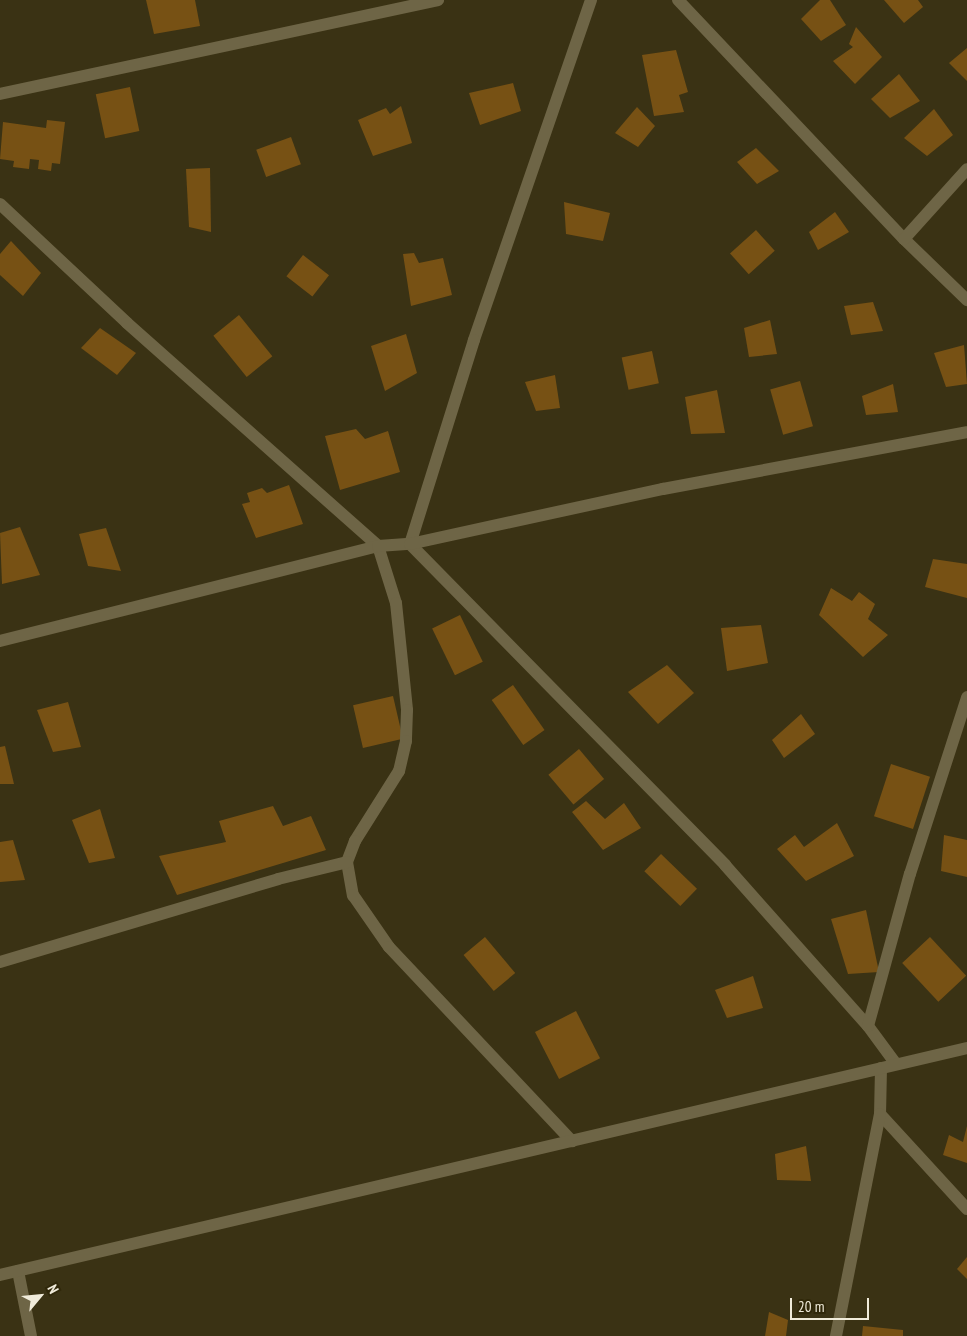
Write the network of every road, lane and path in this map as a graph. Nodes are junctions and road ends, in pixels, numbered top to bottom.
1 (438, 0) edge
2 (591, 0) edge
3 (678, 0) edge
4 (0, 94) edge
5 (967, 169) edge
6 (0, 204) edge
7 (904, 239) junction
8 (967, 300) edge
9 (967, 432) edge
10 (410, 544) junction
11 (378, 546) junction
12 (0, 641) edge
13 (967, 697) edge
14 (347, 862) junction
15 (0, 962) edge
16 (868, 1026) junction
17 (967, 1048) edge
18 (896, 1064) junction
19 (881, 1068) junction
20 (880, 1114) junction
21 (572, 1141) junction
22 (967, 1209) edge
23 (18, 1271) junction
24 (0, 1275) edge
25 (31, 1336) edge
26 (836, 1336) edge

1 - 4 street
2 - 10 street
3 - 7 street
5 - 7 street
6 - 11 street
7 - 8 street
9 - 10 street
10 - 11 street
10 - 16 street
11 - 12 street
11 - 14 street
13 - 16 street
14 - 15 street
14 - 21 street
16 - 18 street
17 - 18 street
18 - 19 street
19 - 20 street
19 - 21 street
20 - 22 street
20 - 26 street
21 - 23 street
23 - 24 street
23 - 25 street

